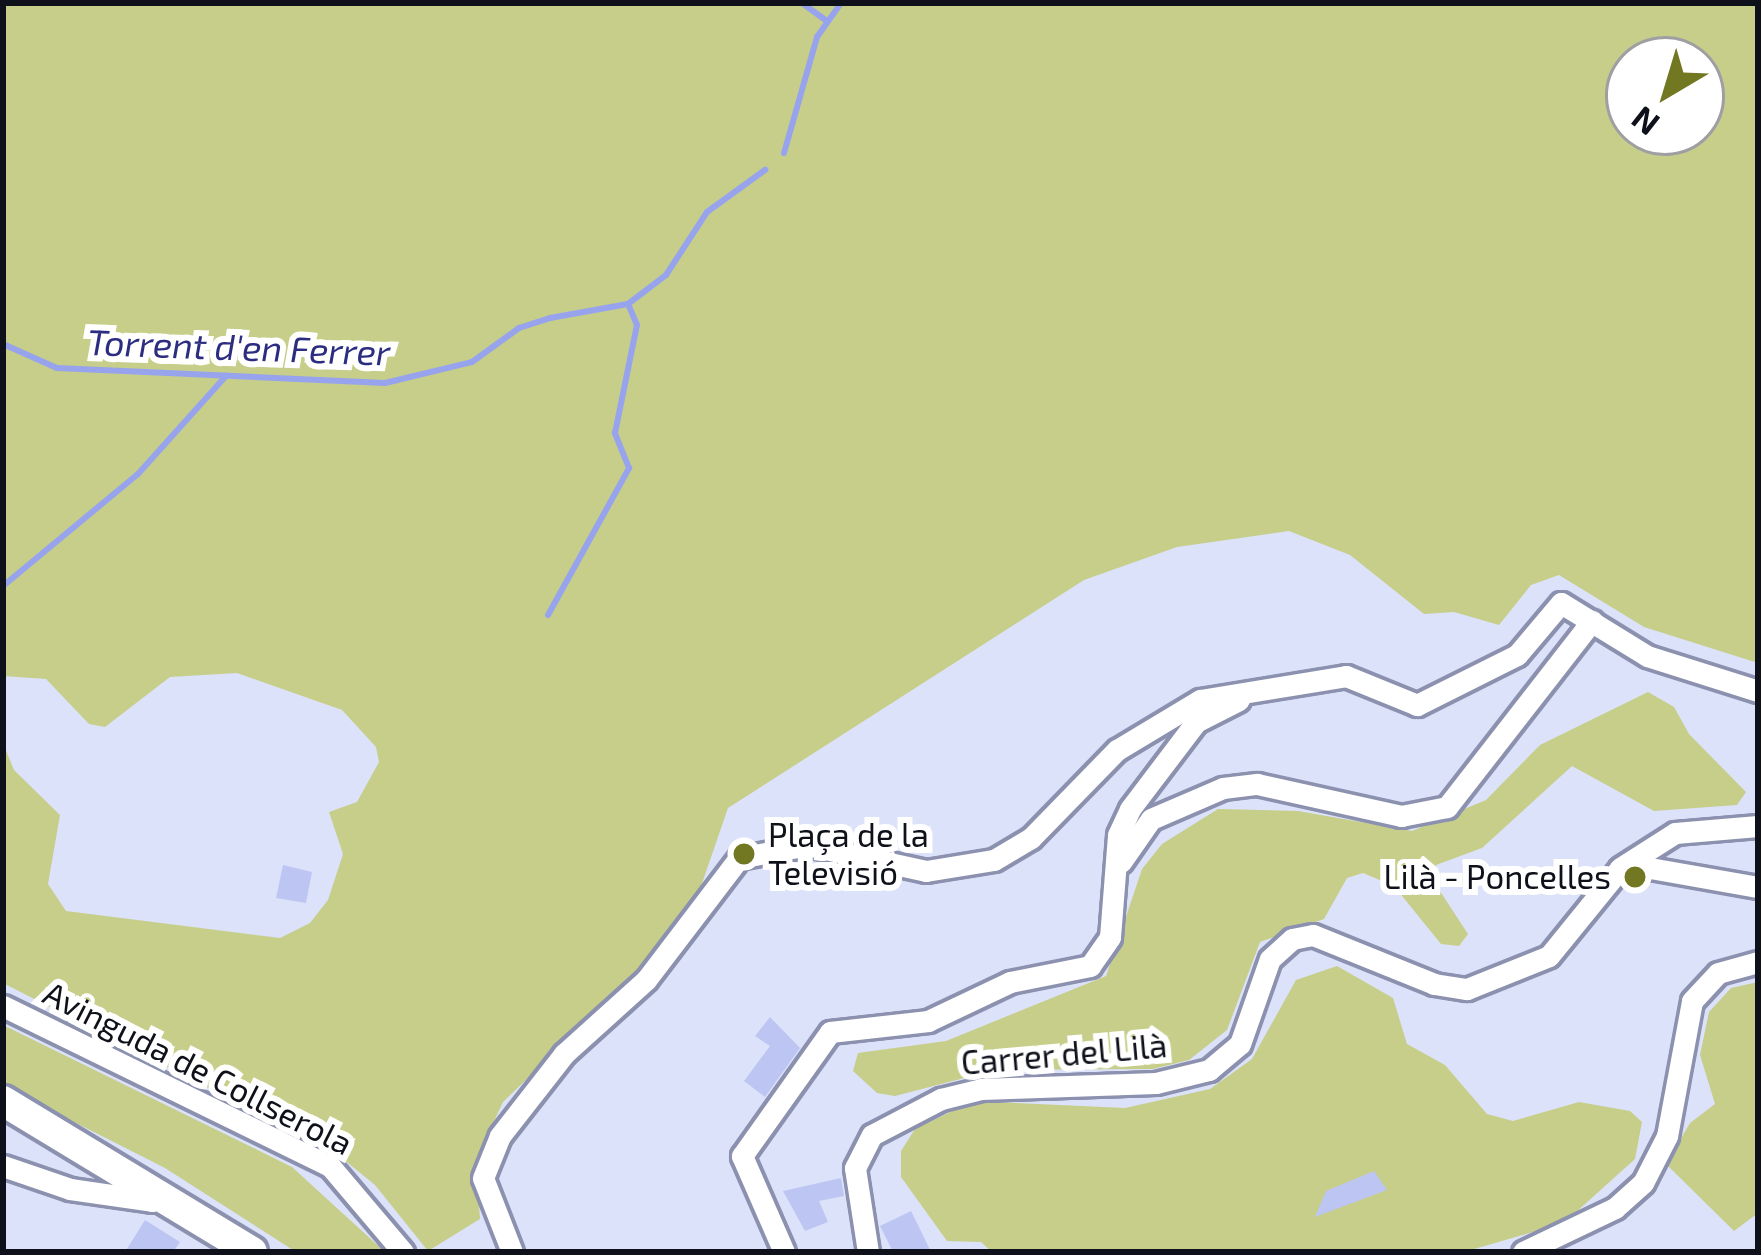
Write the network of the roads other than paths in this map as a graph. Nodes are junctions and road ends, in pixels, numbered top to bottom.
1 (1592, 621) junction
2 (1259, 689) junction
3 (1758, 691) edge
4 (1758, 826) edge
5 (1121, 862) junction
6 (1618, 871) junction
7 (1758, 887) edge
8 (1758, 962) edge
9 (3, 1006) edge
10 (3, 1102) edge
11 (114, 1165) junction
12 (3, 1166) edge
13 (159, 1191) junction
14 (93, 1192) junction
15 (243, 1245) edge
16 (264, 1252) edge
17 (403, 1252) edge
18 (512, 1252) edge
19 (784, 1252) edge
20 (868, 1252) edge
21 (1523, 1252) edge

1 - 2 street
1 - 3 street
1 - 5 street
2 - 5 street
2 - 18 street
4 - 6 street
5 - 19 street
6 - 7 street
6 - 20 street, Carrer del Lilà
8 - 21 street
9 - 17 street, Avinguda de Collserola
10 - 11 street
11 - 13 street
11 - 14 street
12 - 14 street
13 - 14 street
13 - 15 street
15 - 16 street

